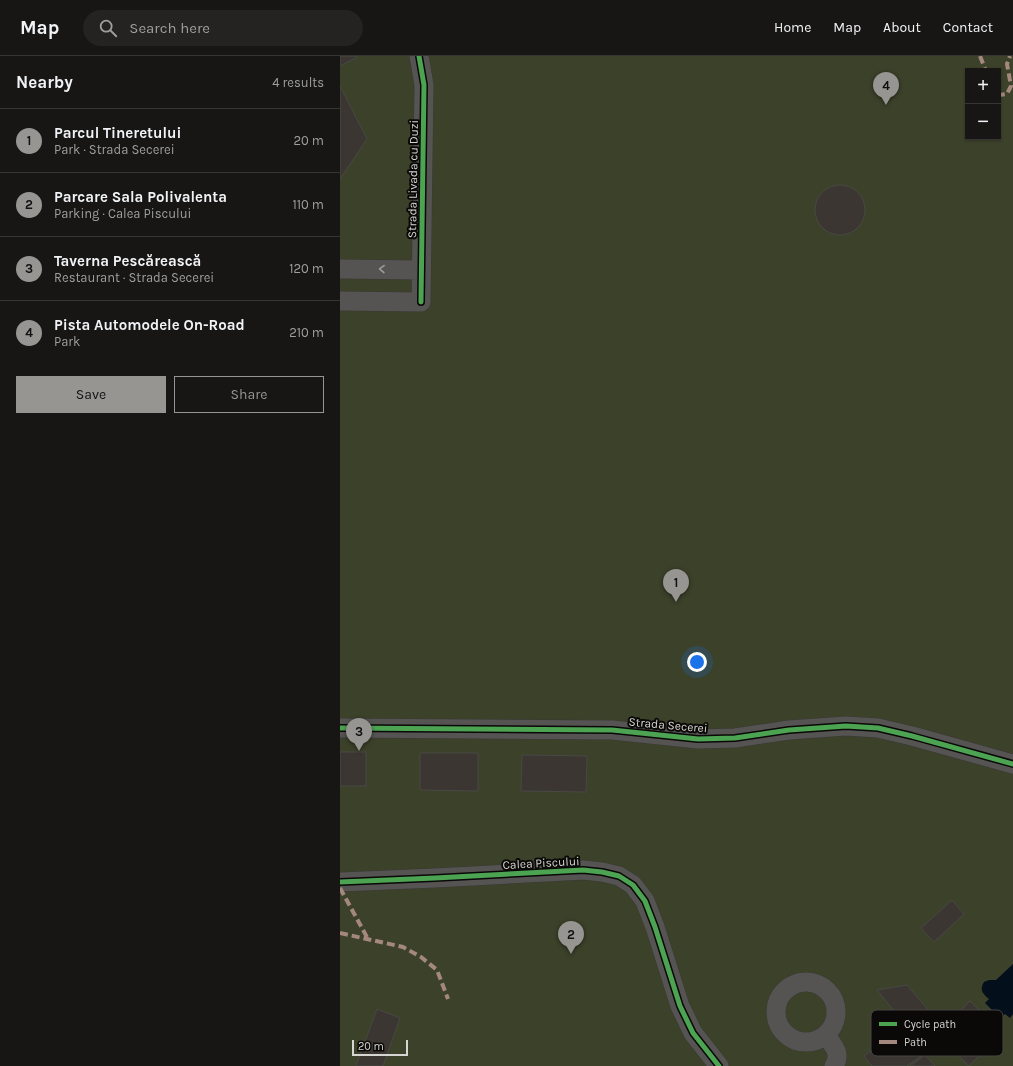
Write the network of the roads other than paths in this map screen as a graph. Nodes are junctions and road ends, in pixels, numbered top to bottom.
1 (419, 56) edge
2 (340, 269) edge
3 (421, 270) junction
4 (340, 301) edge
5 (340, 728) edge
6 (1013, 764) edge
7 (340, 882) edge
8 (826, 1035) dead end
9 (719, 1066) edge
10 (834, 1066) edge

1 - 3 street, Strada Livada cu Duzi
3 -> 2 street
3 - 4 street, Strada Livada cu Duzi
5 - 6 street, Strada Secerei
7 - 9 street, Calea Piscului
8 - 10 street

